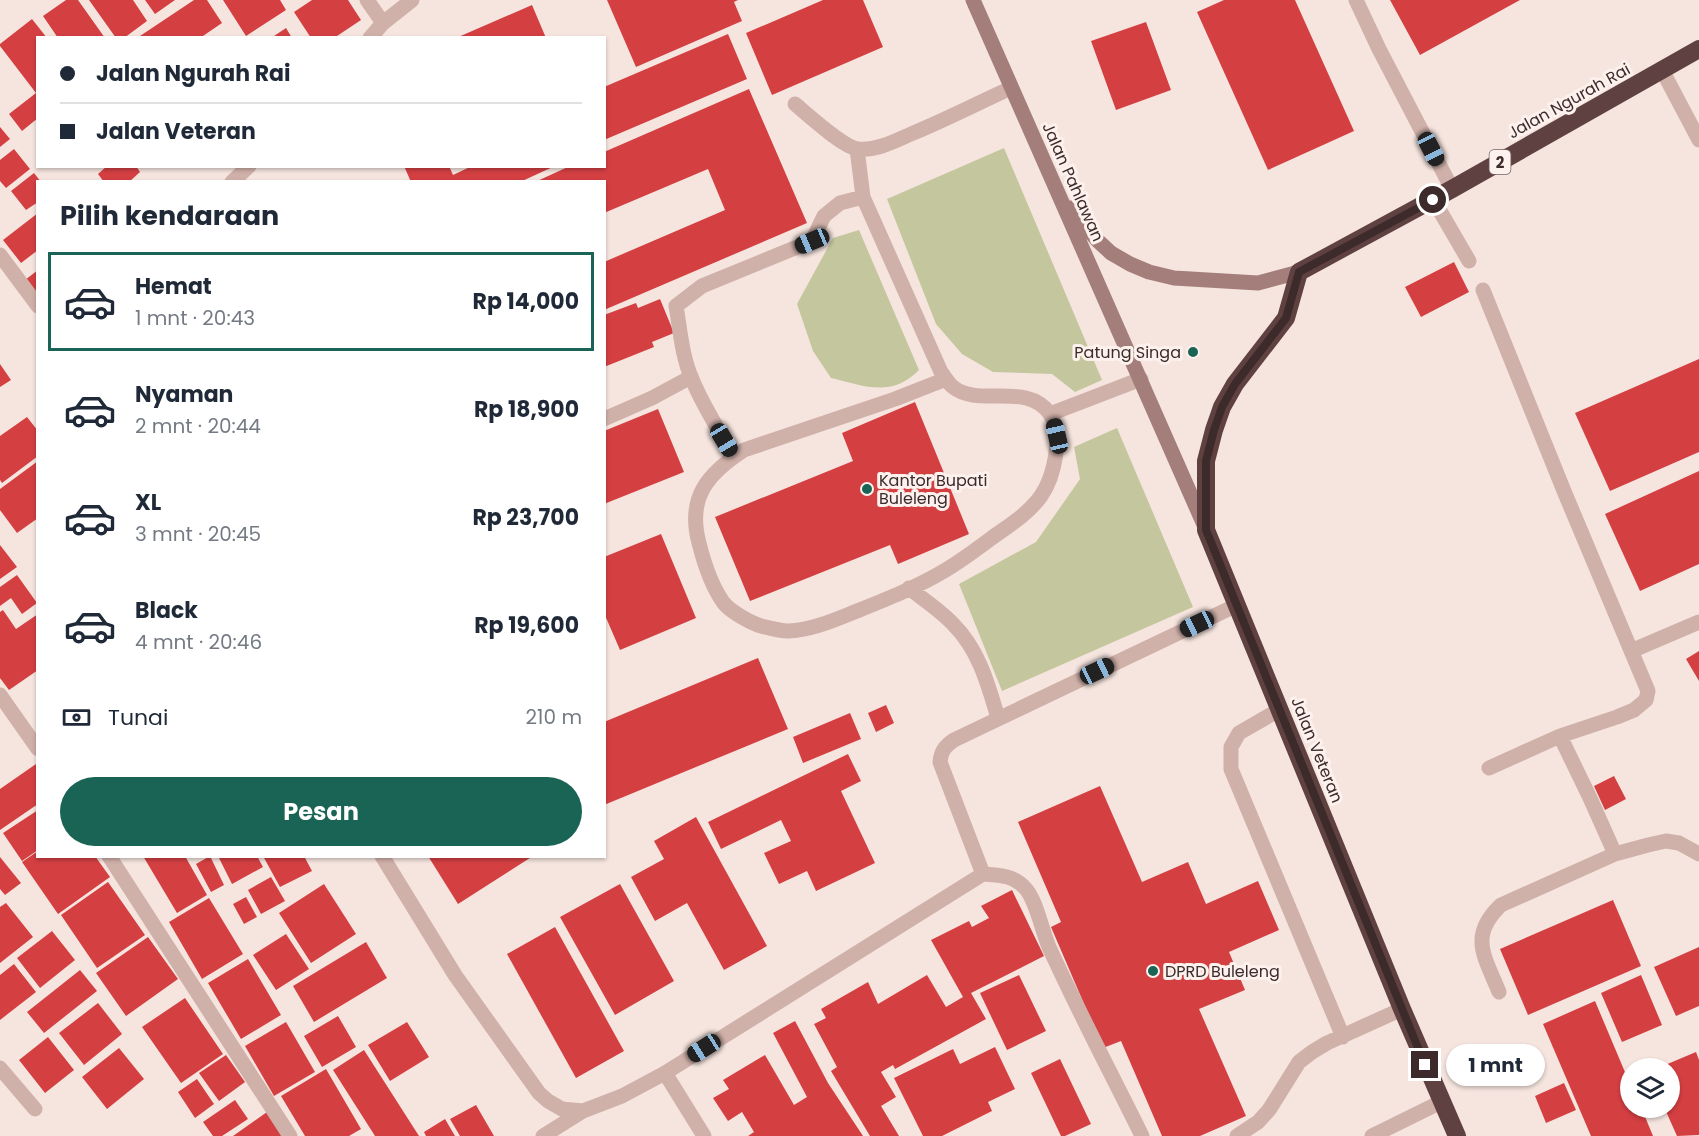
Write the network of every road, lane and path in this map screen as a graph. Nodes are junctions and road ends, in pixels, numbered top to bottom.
1 (367, 0) edge
2 (412, 0) edge
3 (973, 0) edge
4 (1356, 0) edge
5 (383, 23) junction
6 (372, 36) edge
7 (1699, 49) edge
8 (1662, 70) junction
9 (1011, 88) junction
10 (795, 104) dead end
11 (1699, 140) edge
12 (857, 149) junction
13 (247, 168) edge
14 (234, 180) edge
15 (1452, 189) junction
16 (1058, 192) junction
17 (863, 197) junction
18 (1433, 200) junction
19 (0, 255) edge
20 (1469, 261) dead end
21 (1299, 272) junction
22 (1484, 290) dead end
23 (36, 303) edge
24 (691, 377) junction
25 (946, 379) junction
26 (1141, 379) junction
27 (1050, 414) junction
28 (606, 418) edge
29 (734, 456) junction
30 (1206, 530) junction
31 (909, 588) junction
32 (1237, 605) junction
33 (1699, 622) edge
34 (1631, 651) junction
35 (0, 695) edge
36 (1279, 710) junction
37 (998, 718) junction
38 (1560, 736) junction
39 (36, 746) edge
40 (1489, 768) dead end
41 (1614, 854) junction
42 (1699, 854) edge
43 (110, 858) edge
44 (383, 858) edge
45 (983, 874) junction
46 (1499, 993) dead end
47 (1402, 1009) junction
48 (1343, 1037) junction
49 (0, 1068) edge
50 (665, 1073) junction
51 (1441, 1102) junction
52 (35, 1109) dead end
53 (583, 1111) junction
54 (290, 1136) edge
55 (543, 1136) edge
56 (704, 1136) edge
57 (1142, 1136) edge
58 (1237, 1136) edge
59 (1372, 1136) edge
60 (1456, 1136) edge

1 - 5 street
2 - 5 street
3 - 9 main road, Jalan Pahlawan
4 - 15 street
5 - 6 street
7 - 8 highway, Jalan Ngurah Rai / 2
8 - 11 street
8 - 15 highway, Jalan Ngurah Rai / 2
9 - 12 street
9 - 16 main road, Jalan Pahlawan
10 - 12 street
12 - 17 street
13 - 14 street
15 - 18 highway, Jalan Ngurah Rai / 2
16 - 21 main road, Jalan Ngurah Rai
16 - 26 main road, Jalan Pahlawan
17 - 24 street
17 - 25 street
18 - 20 street
18 - 21 highway, Jalan Ngurah Rai / 2
19 - 23 street
21 - 30 highway
22 - 34 street
24 - 28 street
24 - 29 street
25 - 27 street
25 - 29 street
26 - 27 street
26 - 30 main road, Jalan Veteran
27 - 31 street
29 - 31 street
30 - 32 highway, Jalan Veteran
31 - 37 street
32 - 36 highway, Jalan Veteran
32 - 37 street
33 - 34 street
34 - 38 street
35 - 39 street
36 - 47 highway, Jalan Veteran
36 - 48 street
37 - 45 street
38 - 40 street
38 - 41 street
41 - 42 street
41 - 46 street
43 - 54 street
44 - 53 street
45 - 50 street
45 - 57 street
47 - 48 street
47 - 51 highway, Jalan Veteran
48 - 58 street
49 - 52 street
50 - 53 street
50 - 56 street
51 - 59 street
51 - 60 highway, Jalan Veteran
53 - 55 street

